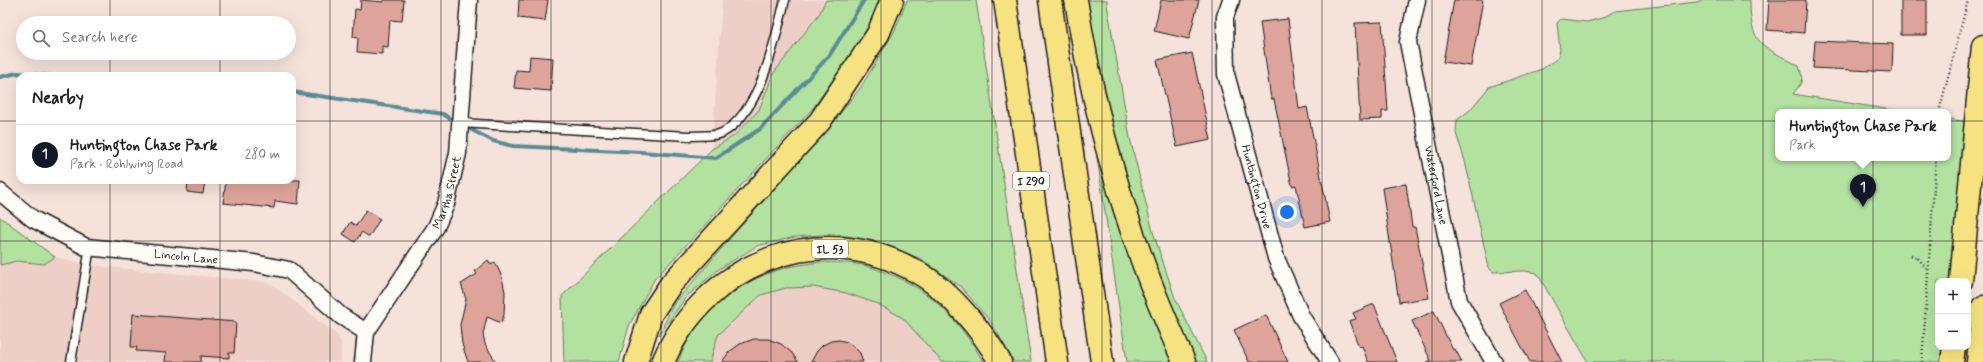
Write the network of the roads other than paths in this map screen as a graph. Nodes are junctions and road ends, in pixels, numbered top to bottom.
1 (469, 0) edge
2 (784, 0) edge
3 (892, 0) edge
4 (1005, 0) edge
5 (1050, 0) edge
6 (1076, 0) edge
7 (1231, 0) edge
8 (1417, 0) edge
9 (1983, 46) edge
10 (460, 123) junction
11 (1977, 186) edge
12 (0, 192) edge
13 (90, 247) junction
14 (1962, 278) edge
15 (1983, 308) edge
16 (366, 332) junction
17 (1954, 350) edge
18 (71, 362) edge
19 (363, 362) edge
20 (636, 362) edge
21 (663, 362) edge
22 (1000, 362) edge
23 (1057, 362) edge
24 (1102, 362) edge
25 (1184, 362) edge
26 (1330, 362) edge
27 (1494, 362) edge
28 (1952, 362) edge
29 (1978, 362) edge

1 - 10 street, Martha Street
2 - 10 lane
3 - 20 main road
4 - 23 main road, I 290
5 - 24 main road
6 - 25 main road
7 - 26 street, Huntington Drive
8 - 27 street, Waterford Lane
9 - 11 main road
10 - 16 street, Martha Street
11 - 14 main road
12 - 13 street, Lincoln Lane
13 - 16 street, Lincoln Lane
13 - 18 lane
15 - 29 main road
16 - 19 street, Martha Street
17 - 28 main road
21 - 22 main road, IL 53

